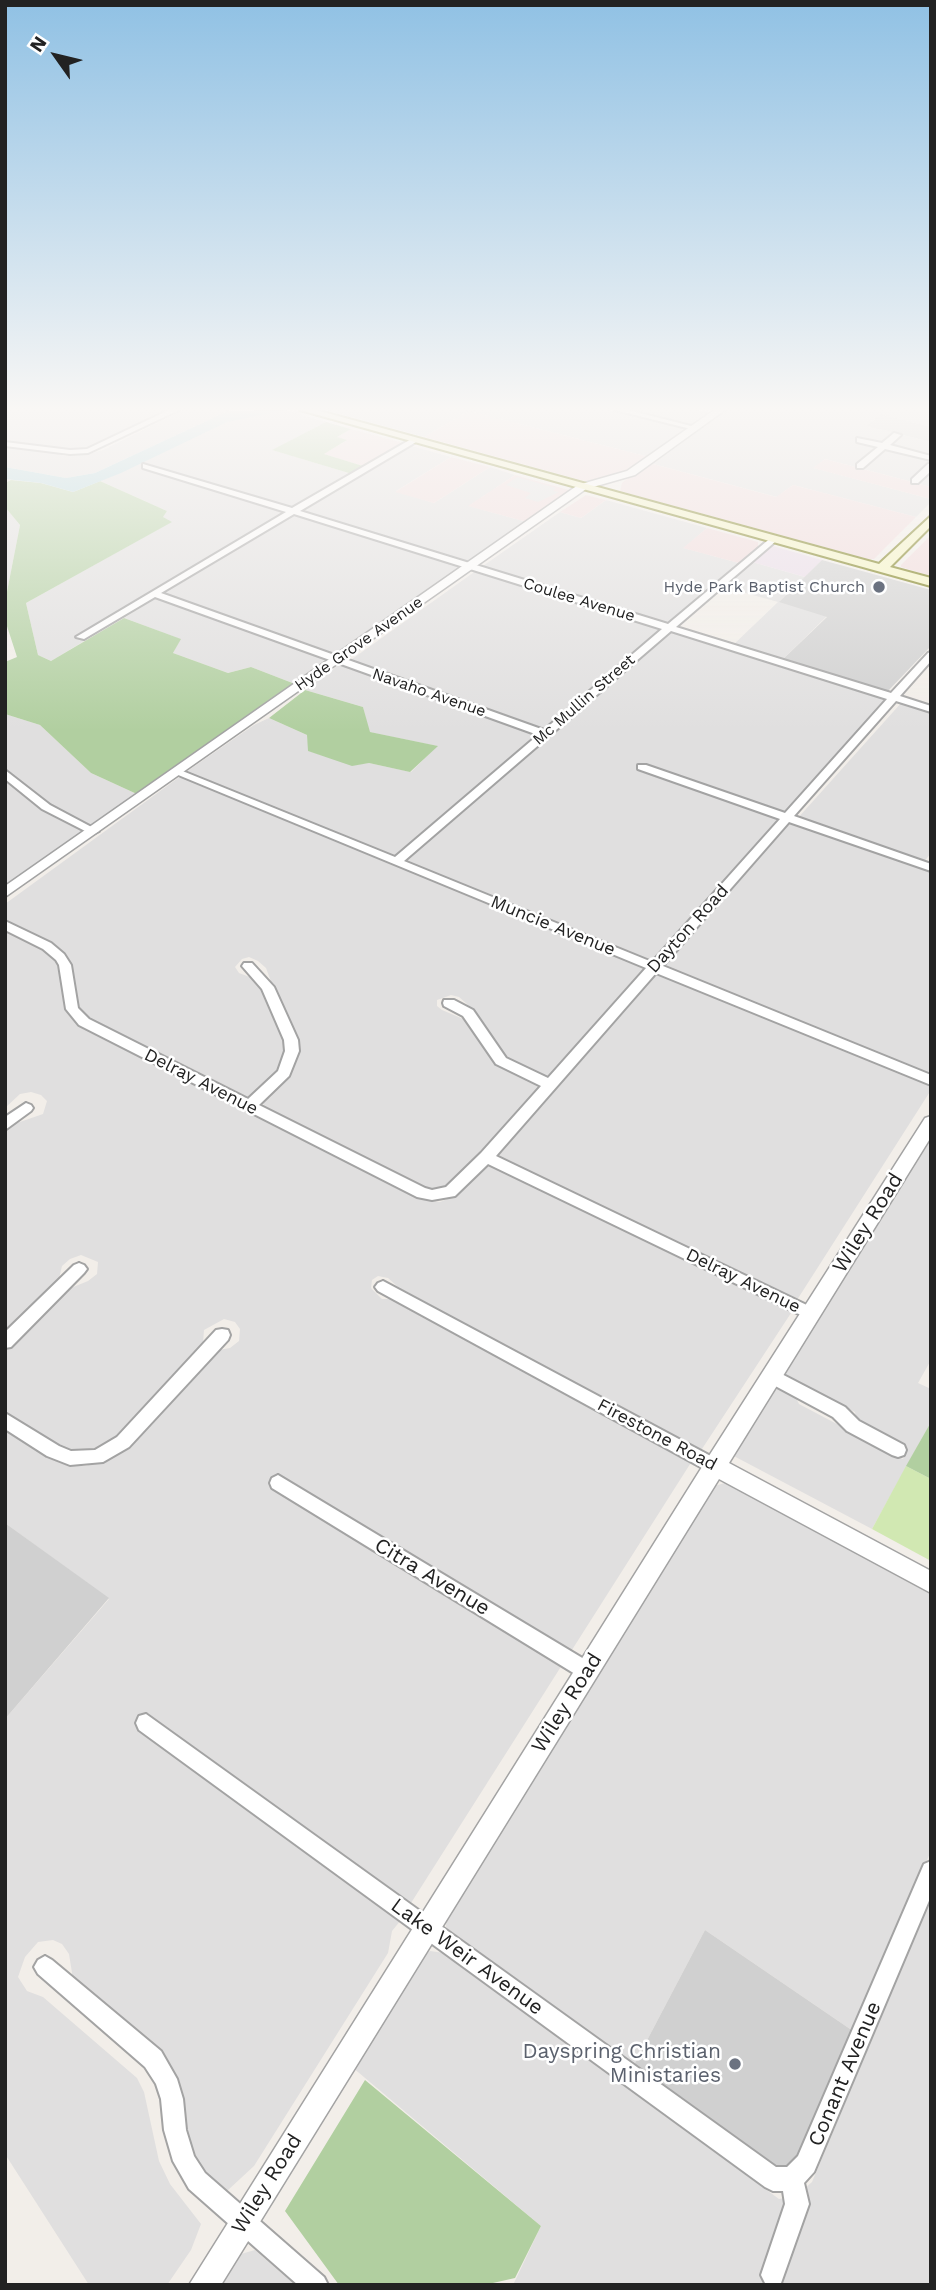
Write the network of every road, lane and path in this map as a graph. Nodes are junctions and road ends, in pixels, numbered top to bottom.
1 (283, 517) edge
2 (312, 517) edge
3 (540, 517) edge
4 (691, 517) edge
5 (931, 520) edge
6 (773, 539) junction
7 (470, 566) junction
8 (881, 569) junction
9 (931, 582) edge
10 (155, 593) junction
11 (668, 628) junction
12 (81, 637) dead end
13 (931, 655) edge
14 (336, 660) junction
15 (893, 697) junction
16 (931, 709) edge
17 (546, 734) junction
18 (642, 767) dead end
19 (176, 772) junction
20 (5, 774) edge
21 (787, 818) junction
22 (93, 831) junction
23 (396, 862) junction
24 (931, 868) edge
25 (5, 893) edge
26 (5, 925) edge
27 (248, 966) dead end
28 (654, 967) junction
29 (449, 1003) dead end
30 (931, 1080) edge
31 (550, 1085) junction
32 (249, 1106) junction
33 (26, 1108) dead end
34 (931, 1122) edge
35 (5, 1125) edge
36 (486, 1157) junction
37 (441, 1195) joint
38 (79, 1269) dead end
39 (383, 1287) dead end
40 (810, 1313) junction
41 (222, 1335) dead end
42 (5, 1342) edge
43 (772, 1376) junction
44 (5, 1420) edge
45 (898, 1450) dead end
46 (714, 1466) junction
47 (278, 1483) dead end
48 (931, 1583) edge
49 (587, 1671) junction
50 (146, 1723) dead end
51 (931, 1871) edge
52 (426, 1928) junction
53 (45, 1967) dead end
54 (792, 2179) junction
55 (243, 2222) junction
56 (773, 2275) dead end
57 (204, 2285) edge
58 (316, 2285) edge

1 - 10 street
2 - 7 street, Coulee Avenue
3 - 7 street, Hyde Grove Avenue
4 - 6 main road
5 - 8 main road
6 - 8 main road
6 - 11 street, Mc Mullin Street
7 - 11 street, Coulee Avenue
7 - 14 street, Hyde Grove Avenue
8 - 9 main road
10 - 12 street
10 - 14 street, Navaho Avenue
11 - 15 street, Coulee Avenue
11 - 17 street, Mc Mullin Street
13 - 15 street, Dayton Road
14 - 17 street, Navaho Avenue
14 - 19 street, Hyde Grove Avenue
15 - 16 street, Coulee Avenue
15 - 21 street, Dayton Road
17 - 23 street, Mc Mullin Street
18 - 21 street
19 - 22 street, Hyde Grove Avenue
19 - 23 street, Muncie Avenue
20 - 22 street
21 - 24 street
21 - 28 street, Dayton Road
22 - 25 street, Hyde Grove Avenue
23 - 28 street, Muncie Avenue
26 - 32 street, Delray Avenue
27 - 32 street
28 - 30 street, Muncie Avenue
28 - 31 street, Dayton Road
29 - 31 street
31 - 36 street, Dayton Road
32 - 37 street, Delray Avenue
33 - 35 street
34 - 40 street, Wiley Road
36 - 37 street, Dayton Road
36 - 40 street, Delray Avenue
38 - 42 street
39 - 46 street, Firestone Road
40 - 43 street, Wiley Road
41 - 44 street
43 - 45 street
43 - 46 street, Wiley Road
46 - 48 street, Firestone Road
46 - 49 street, Wiley Road
47 - 49 street, Citra Avenue
49 - 52 street, Wiley Road
50 - 52 street, Lake Weir Avenue
51 - 54 street, Conant Avenue
52 - 54 street, Lake Weir Avenue
52 - 55 street, Wiley Road
53 - 55 street
54 - 56 street
55 - 57 street, Wiley Road
55 - 58 street

